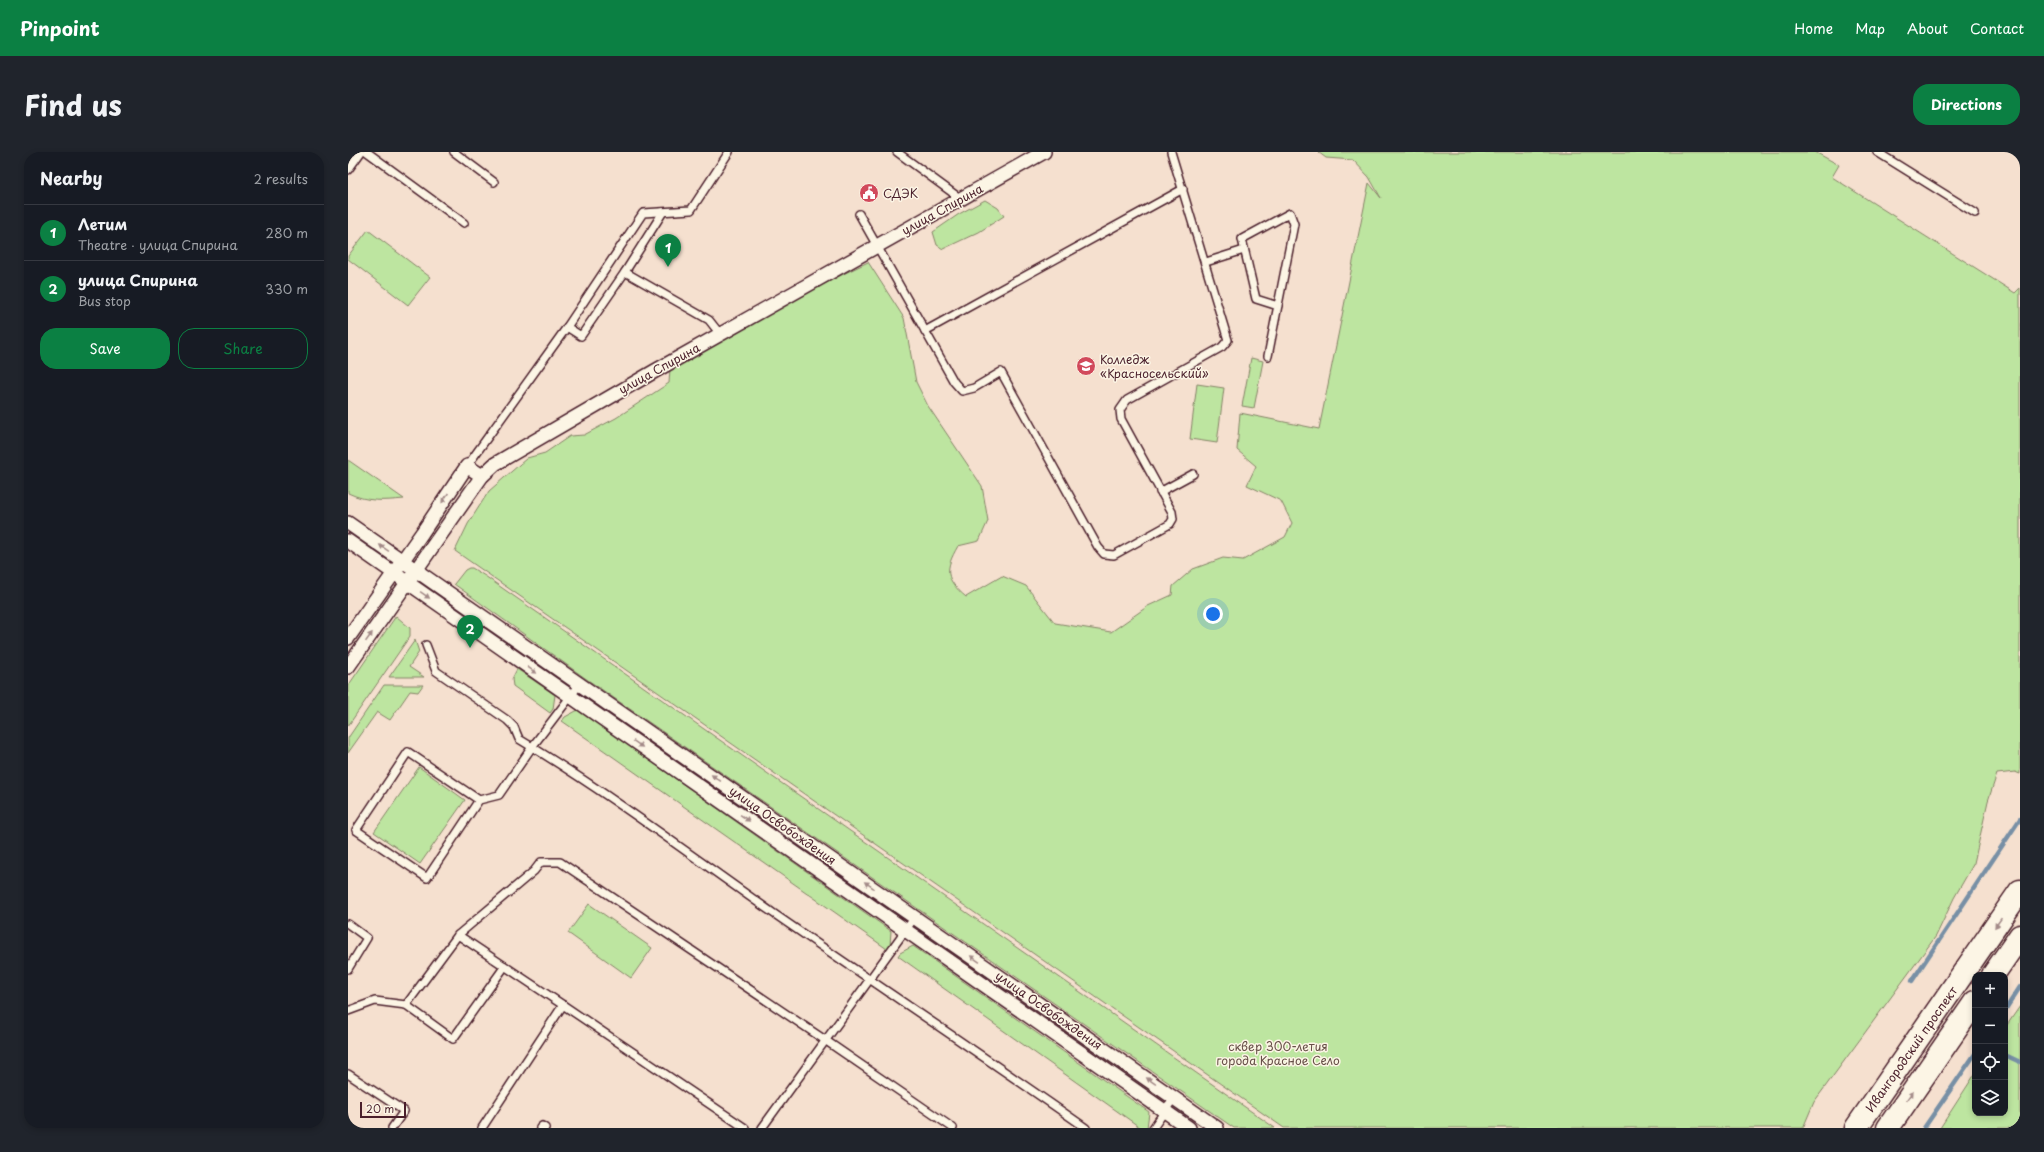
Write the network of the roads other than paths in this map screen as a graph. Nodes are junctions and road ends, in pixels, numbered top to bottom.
1 (361, 152) edge
2 (367, 152) edge
3 (454, 152) edge
4 (721, 152) edge
5 (729, 152) edge
6 (897, 152) edge
7 (1044, 152) edge
8 (1171, 152) edge
9 (1880, 153) edge
10 (723, 162) junction
11 (348, 170) edge
12 (494, 182) dead end
13 (1183, 189) junction
14 (961, 199) junction
15 (663, 212) junction
16 (1975, 213) dead end
17 (859, 214) dead end
18 (464, 223) dead end
19 (877, 245) junction
20 (1244, 250) junction
21 (1206, 262) junction
22 (625, 272) junction
23 (1278, 306) junction
24 (568, 327) junction
25 (925, 331) junction
26 (720, 334) junction
27 (1268, 356) dead end
28 (467, 466) junction
29 (1192, 474) dead end
30 (482, 476) junction
31 (1160, 492) junction
32 (348, 523) edge
33 (348, 540) edge
34 (402, 561) junction
35 (416, 570) junction
36 (393, 573) junction
37 (407, 582) junction
38 (348, 638) edge
39 (426, 645) dead end
40 (348, 667) edge
41 (580, 684) junction
42 (571, 698) junction
43 (532, 747) junction
44 (479, 800) junction
45 (2020, 891) edge
46 (915, 917) junction
47 (348, 924) edge
48 (906, 930) junction
49 (458, 935) junction
50 (2020, 936) edge
51 (505, 966) junction
52 (348, 970) edge
53 (1995, 972) edge
54 (869, 980) junction
55 (406, 1005) junction
56 (563, 1005) junction
57 (1972, 1006) edge
58 (348, 1011) edge
59 (824, 1040) junction
60 (348, 1074) edge
61 (1174, 1098) junction
62 (1165, 1111) junction
63 (392, 1128) edge
64 (482, 1128) edge
65 (540, 1128) edge
66 (545, 1128) edge
67 (745, 1128) edge
68 (762, 1128) edge
69 (952, 1128) edge
70 (1086, 1128) edge
71 (1153, 1128) edge
72 (1189, 1128) edge
73 (1217, 1128) edge
74 (1856, 1128) edge
75 (1888, 1128) edge

1 - 11 lane
2 - 18 lane
3 - 12 lane
4 - 10 lane
5 - 10 lane
6 - 14 lane
7 - 14 street, улица Спирина
8 - 13 lane
9 - 16 lane
10 - 15 lane
13 - 21 lane
13 - 25 lane
14 - 19 street, улица Спирина
15 - 22 lane
15 - 24 lane
17 - 19 lane
19 - 25 lane
19 - 26 street, улица Спирина
20 - 21 lane
20 - 23 lane
20 - 23 lane
21 - 31 lane
22 - 24 lane
22 - 26 lane
23 - 27 lane
24 - 28 lane
25 - 31 lane
26 - 30 street, улица Спирина
28 - 30 street
28 -> 34 street
29 - 31 lane
30 - 35 street, улица Спирина
34 -> 32 street, улица Освобождения
33 - 36 street, улица Освобождения
34 - 35 street, улица Освобождения
34 - 36 street
35 - 37 street, улица Спирина
35 - 41 street, улица Освобождения
36 - 37 street, улица Освобождения
36 - 38 street
40 -> 37 street, улица Спирина
37 -> 42 street, улица Освобождения
39 - 43 lane
41 - 42 lane
46 -> 41 street, улица Освобождения
42 - 43 lane
42 -> 48 street, улица Освобождения
43 - 44 lane
43 - 54 lane
44 - 44 lane
45 -> 74 highway, Ивангородский проспект
46 - 48 lane
61 -> 46 street, улица Освобождения
47 - 52 lane
48 - 54 lane
48 - 62 street, улица Освобождения
49 - 51 lane
49 - 55 lane
49 - 59 lane
50 - 53 highway
51 - 55 lane
51 - 56 lane
54 - 59 lane
54 - 70 lane
55 - 58 lane
56 - 64 lane
56 - 67 lane
75 -> 57 highway, Ивангородский проспект
59 - 68 lane
59 - 69 lane
60 - 63 lane
61 - 62 lane
61 - 73 street, улица Освобождения
62 - 71 lane
62 - 72 street, улица Освобождения
65 - 66 lane

